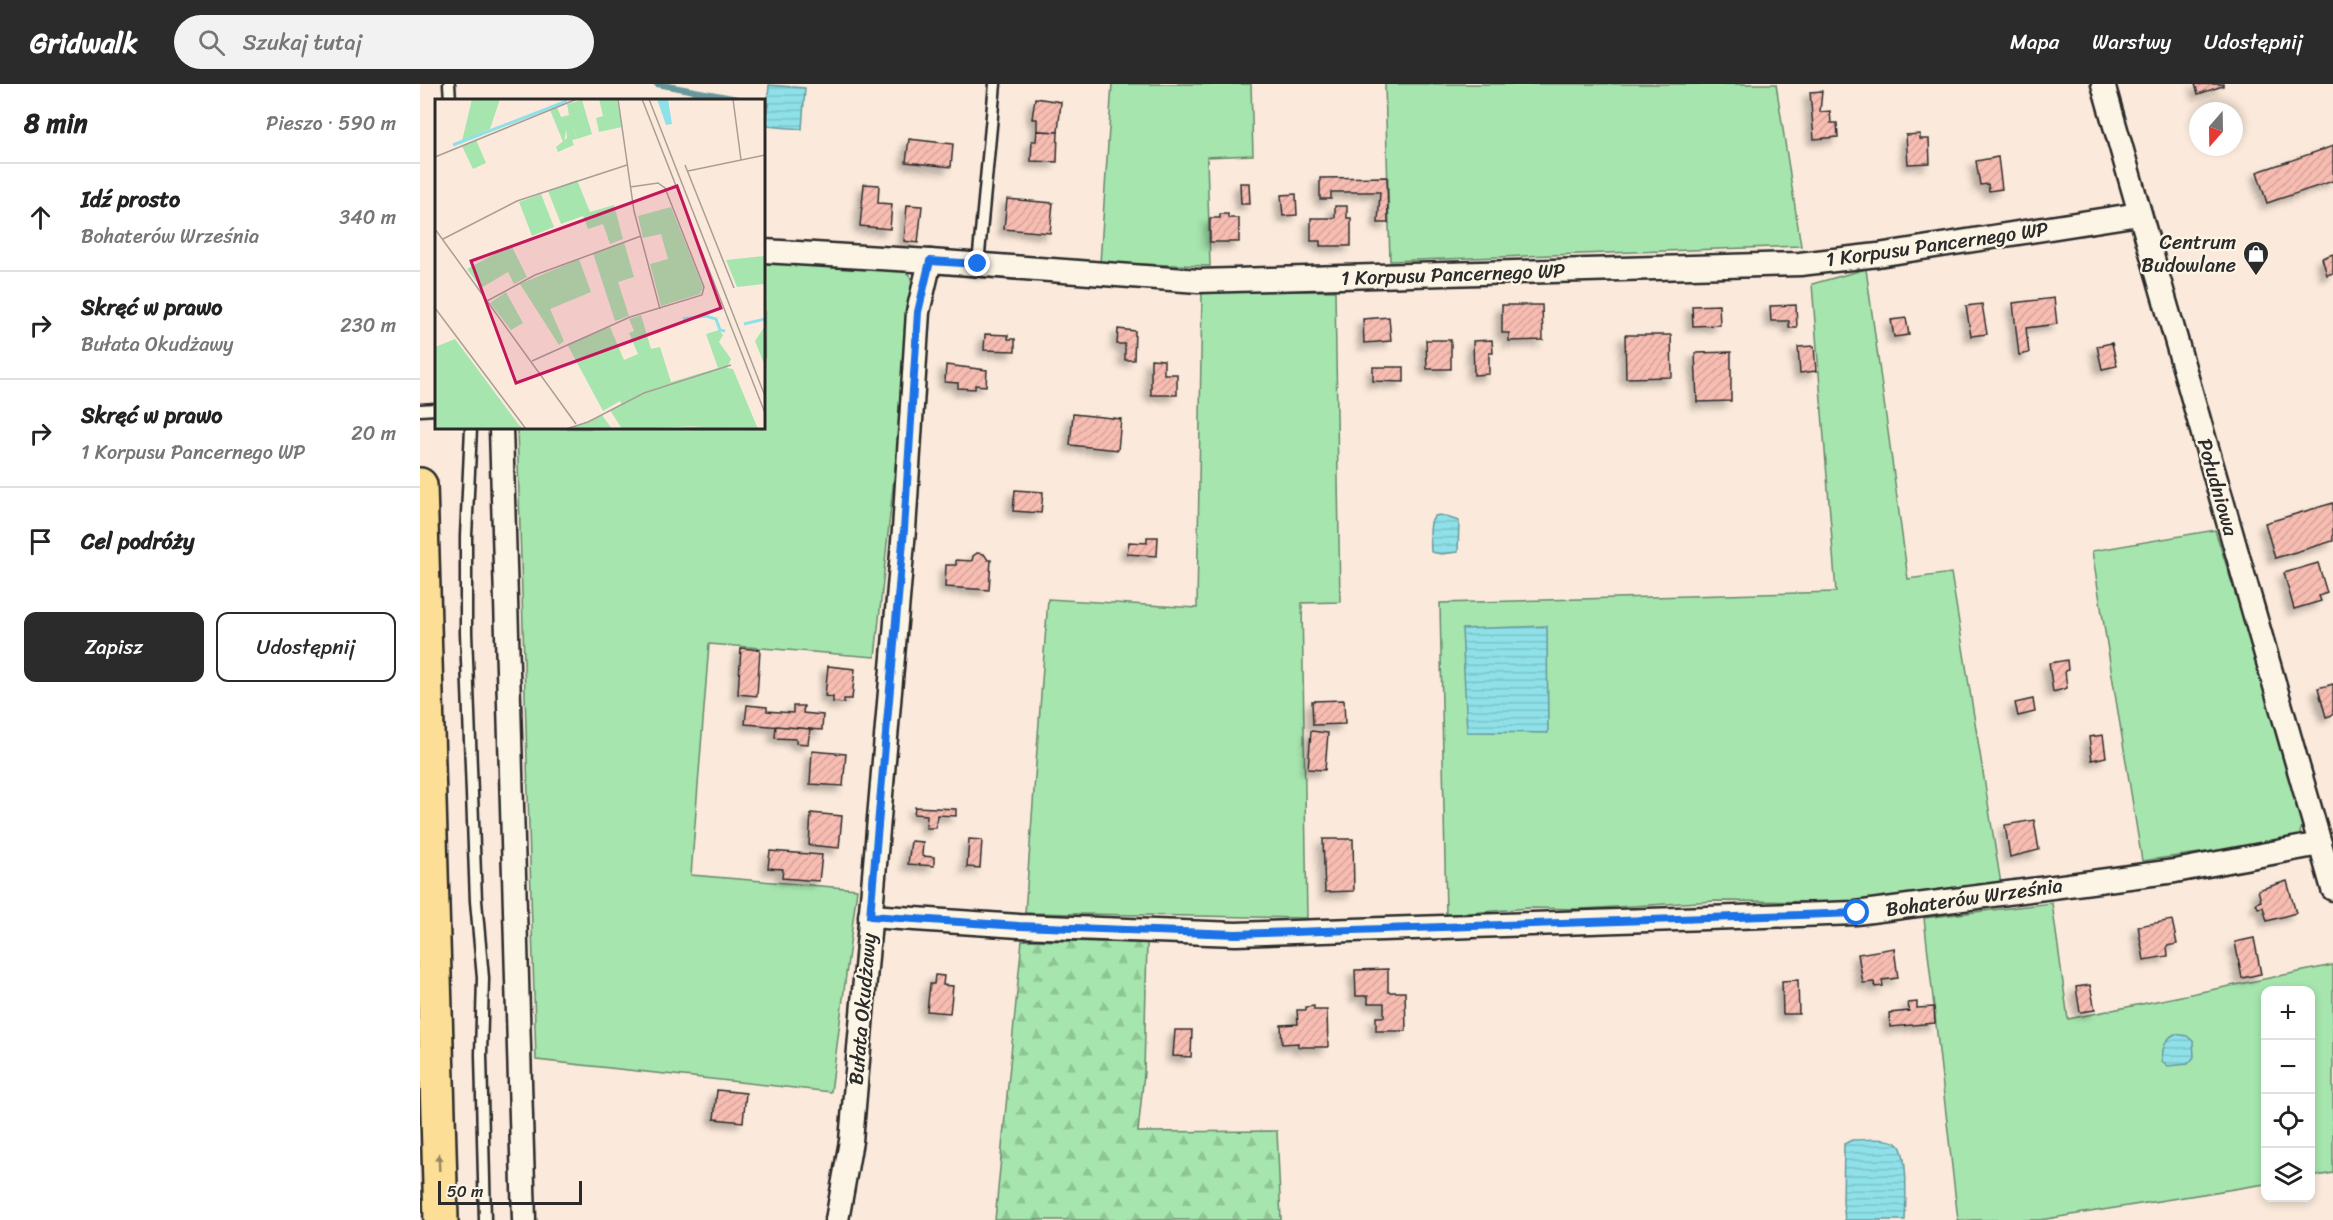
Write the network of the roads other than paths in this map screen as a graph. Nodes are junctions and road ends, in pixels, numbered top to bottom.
1 (449, 84) edge
2 (995, 84) edge
3 (2103, 84) edge
4 (450, 99) edge
5 (2139, 213) junction
6 (765, 251) edge
7 (930, 261) junction
8 (978, 264) junction
9 (435, 409) edge
10 (420, 410) edge
11 (471, 429) edge
12 (501, 429) edge
13 (420, 485) edge
14 (2320, 844) junction
15 (2333, 889) edge
16 (870, 916) junction
17 (441, 1220) edge
18 (485, 1220) edge
19 (524, 1220) edge
20 (837, 1220) edge

1 - 4 lane
2 - 8 lane
3 - 5 street, Południowa
5 - 8 street, 1 Korpusu Pancernego WP
5 - 14 street, Południowa
6 - 7 street, 1 Korpusu Pancernego WP
7 - 8 street, 1 Korpusu Pancernego WP
7 - 16 street, Bułata Okudżawy
9 - 10 lane
11 - 18 lane
12 - 19 street
17 -> 13 highway
14 - 15 street, Południowa
14 - 16 street, Bohaterów Września
16 - 20 street, Bułata Okudżawy

